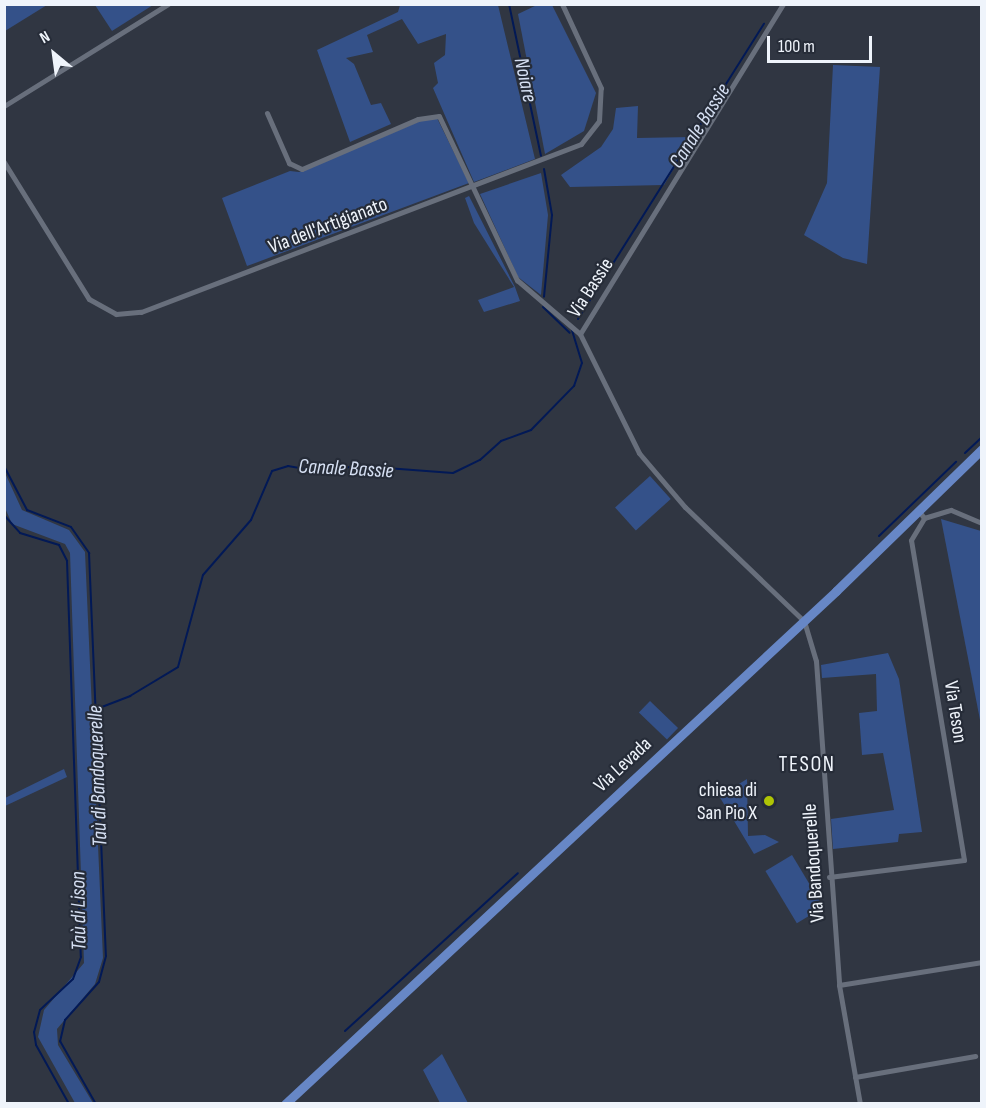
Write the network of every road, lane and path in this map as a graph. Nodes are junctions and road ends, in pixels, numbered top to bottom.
1 (168, 4) edge
2 (562, 4) edge
3 (783, 4) edge
4 (4, 106) edge
5 (267, 113) dead end
6 (4, 162) edge
7 (472, 189) junction
8 (580, 333) junction
9 (981, 449) edge
10 (922, 514) junction
11 (981, 523) edge
12 (804, 621) junction
13 (829, 878) junction
14 (981, 962) edge
15 (839, 985) junction
16 (975, 1056) dead end
17 (855, 1077) junction
18 (285, 1104) edge
19 (860, 1104) edge

1 - 4 street
2 - 7 street, Via dell'Artigianato
3 - 8 street, Via Bassie
5 - 7 street
6 - 7 street, Via dell'Artigianato
7 - 8 street
8 - 12 street, Via Bassie
9 - 10 main road, Via Levada
10 - 11 street
10 - 12 main road, Via Levada
10 - 13 street, Via Teson
12 - 13 street, Via Bandoquerelle
12 - 18 main road, Via Levada
13 - 15 street, Via Bandoquerelle
14 - 15 street
15 - 17 street, Via Bandoquerelle
16 - 17 street
17 - 19 street, Via Bandoquerelle

